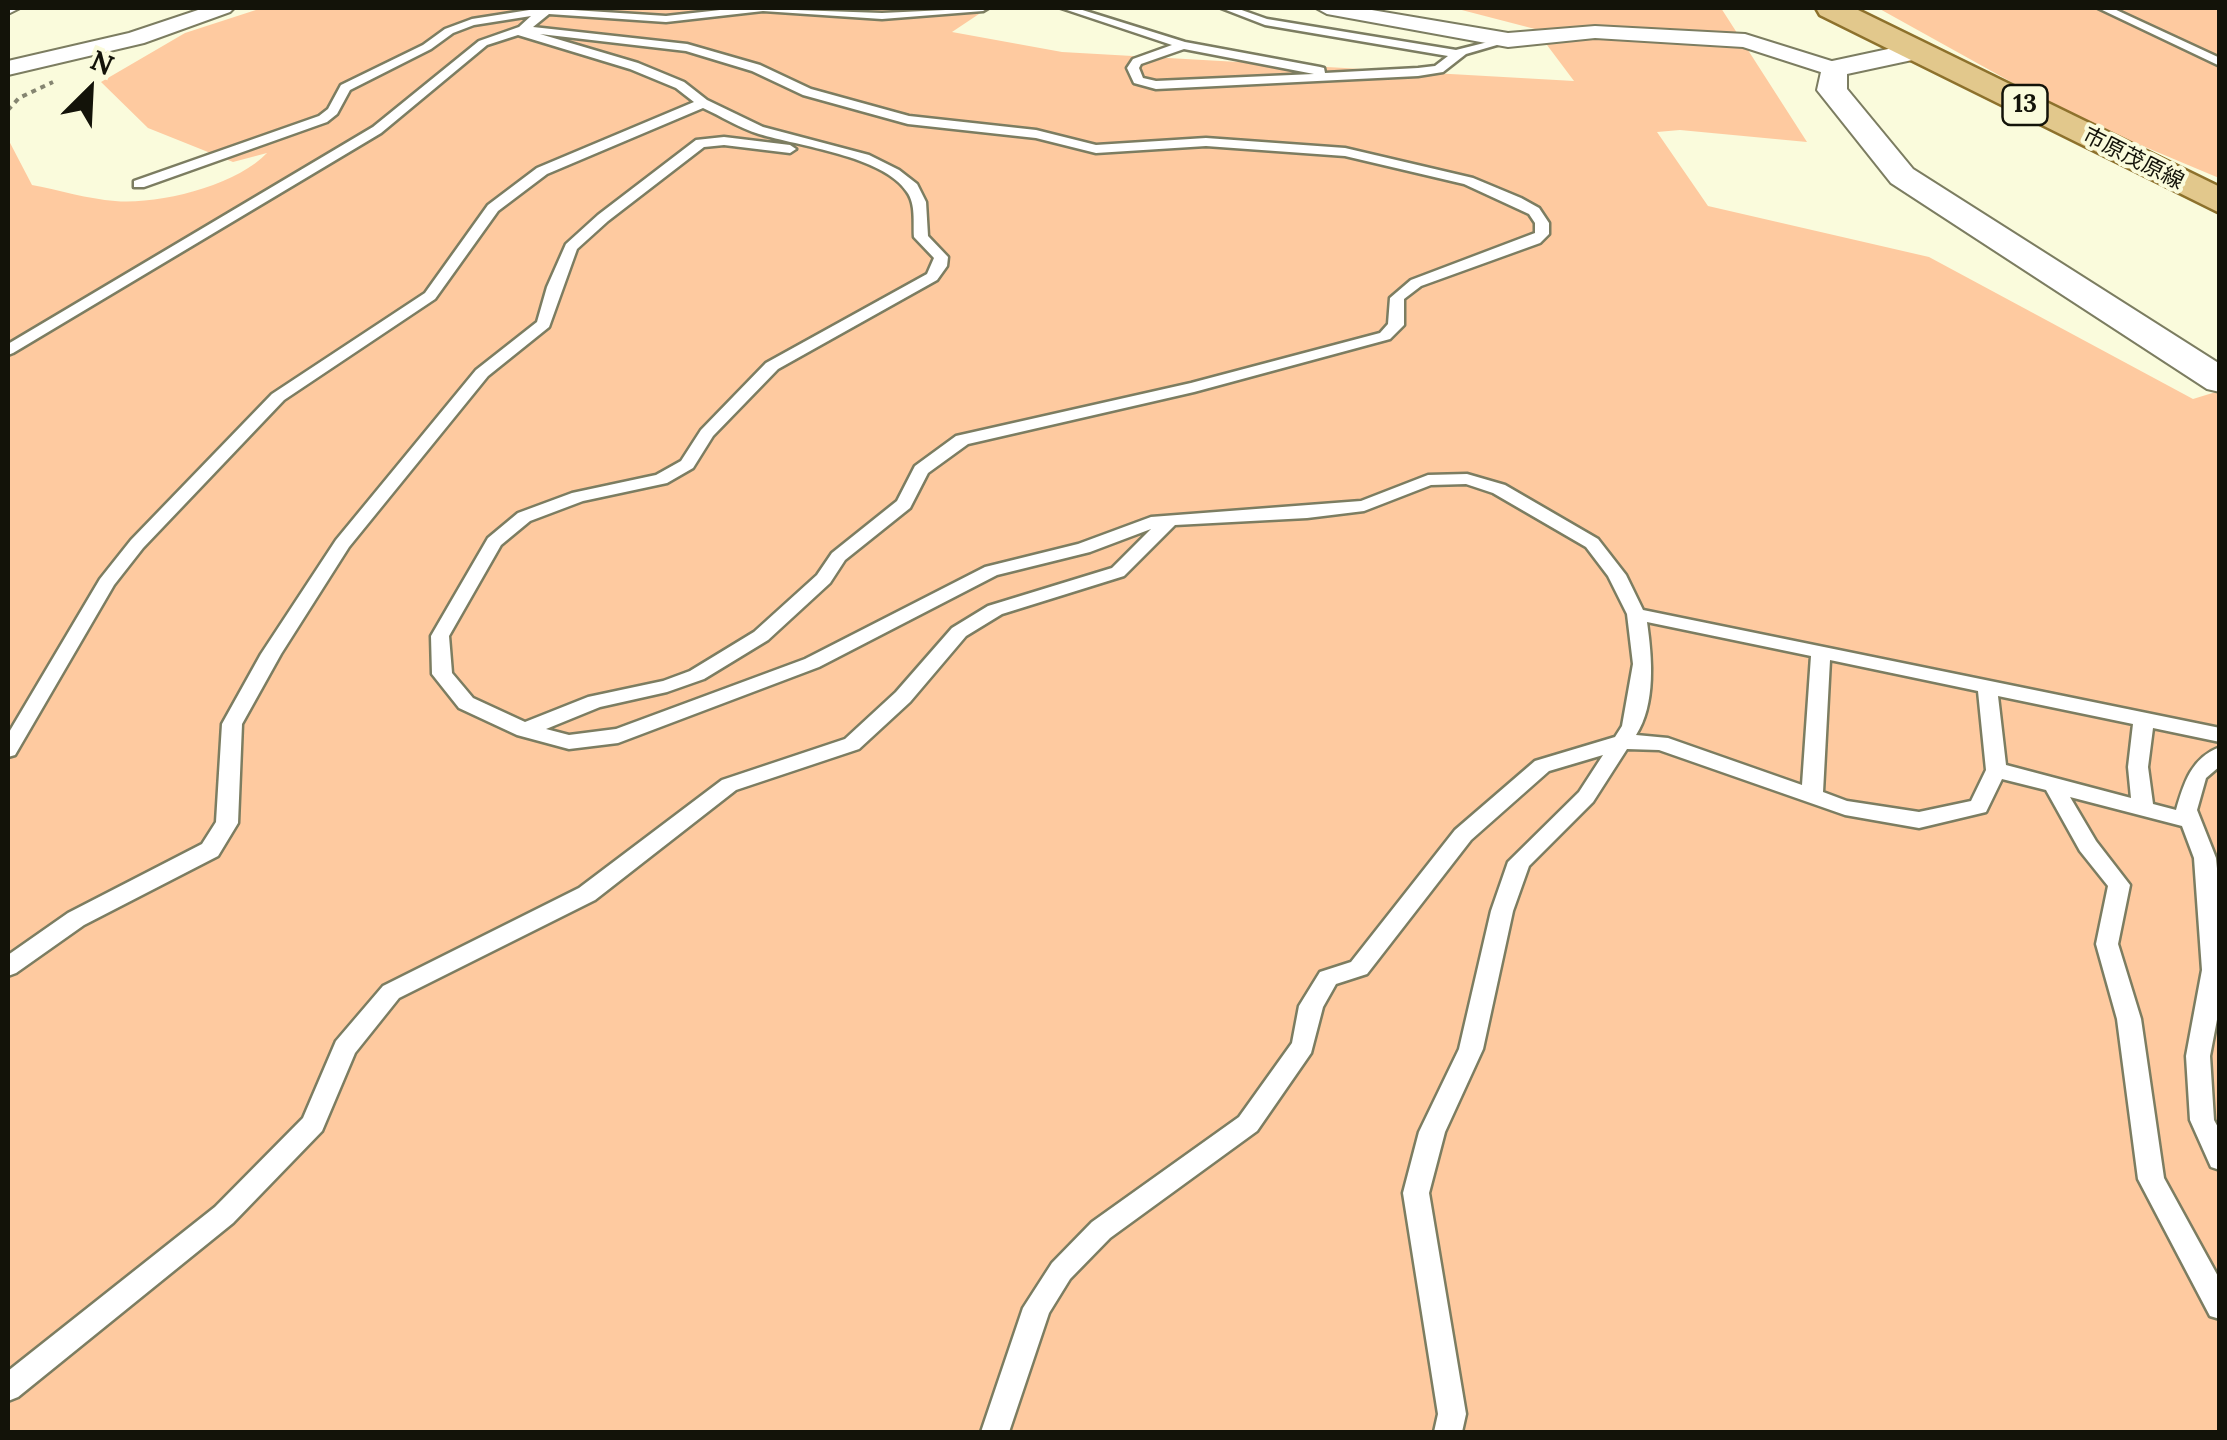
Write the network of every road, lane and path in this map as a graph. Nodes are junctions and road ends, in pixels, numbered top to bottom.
1 (222, 8) edge
2 (983, 8) edge
3 (1066, 8) edge
4 (1227, 8) edge
5 (1327, 8) edge
6 (1832, 8) edge
7 (2104, 8) edge
8 (546, 10) junction
9 (523, 29) junction
10 (1508, 40) junction
11 (1183, 44) junction
12 (1916, 50) junction
13 (1459, 54) junction
14 (2220, 63) edge
15 (8, 68) edge
16 (1833, 69) junction
17 (1351, 77) junction
18 (703, 103) junction
19 (847, 154) junction
20 (139, 184) dead end
21 (2220, 202) edge
22 (8, 350) edge
23 (2220, 381) edge
24 (1170, 520) junction
25 (1636, 614) junction
26 (1821, 653) junction
27 (1988, 689) junction
28 (2144, 720) junction
29 (524, 730) junction
30 (2220, 735) edge
31 (1620, 742) junction
32 (8, 750) edge
33 (2220, 754) edge
34 (1996, 770) junction
35 (2053, 784) junction
36 (1812, 796) junction
37 (2144, 809) junction
38 (2190, 822) junction
39 (2212, 867) edge
40 (8, 967) edge
41 (2220, 1159) edge
42 (2220, 1307) edge
43 (8, 1388) edge
44 (996, 1432) edge
45 (1448, 1432) edge

1 - 15 street
2 - 8 lane
3 - 11 lane
4 - 13 lane
5 - 10 street
6 - 12 main road, 市原茂原線 / 13
7 - 14 lane
8 - 9 lane
8 - 20 lane
9 - 18 lane
9 - 22 lane
9 - 29 lane
10 - 13 lane
10 - 16 street
11 - 17 lane
11 - 17 lane
12 - 16 street
12 - 21 main road, 市原茂原線 / 13
13 - 17 lane
16 - 23 street
18 - 19 lane
18 - 32 lane
19 - 29 lane
19 - 40 lane
24 - 25 lane
24 - 29 lane
24 - 43 lane
25 - 26 lane
25 - 31 lane
26 - 27 lane
26 - 36 lane
27 - 28 lane
27 - 34 lane
28 - 30 lane
28 - 37 lane
31 - 36 lane
31 - 44 lane
31 - 45 lane
33 - 38 lane
34 - 35 lane
34 - 36 lane
35 - 37 lane
35 - 42 lane
37 - 38 lane
38 - 39 lane
39 - 41 lane

